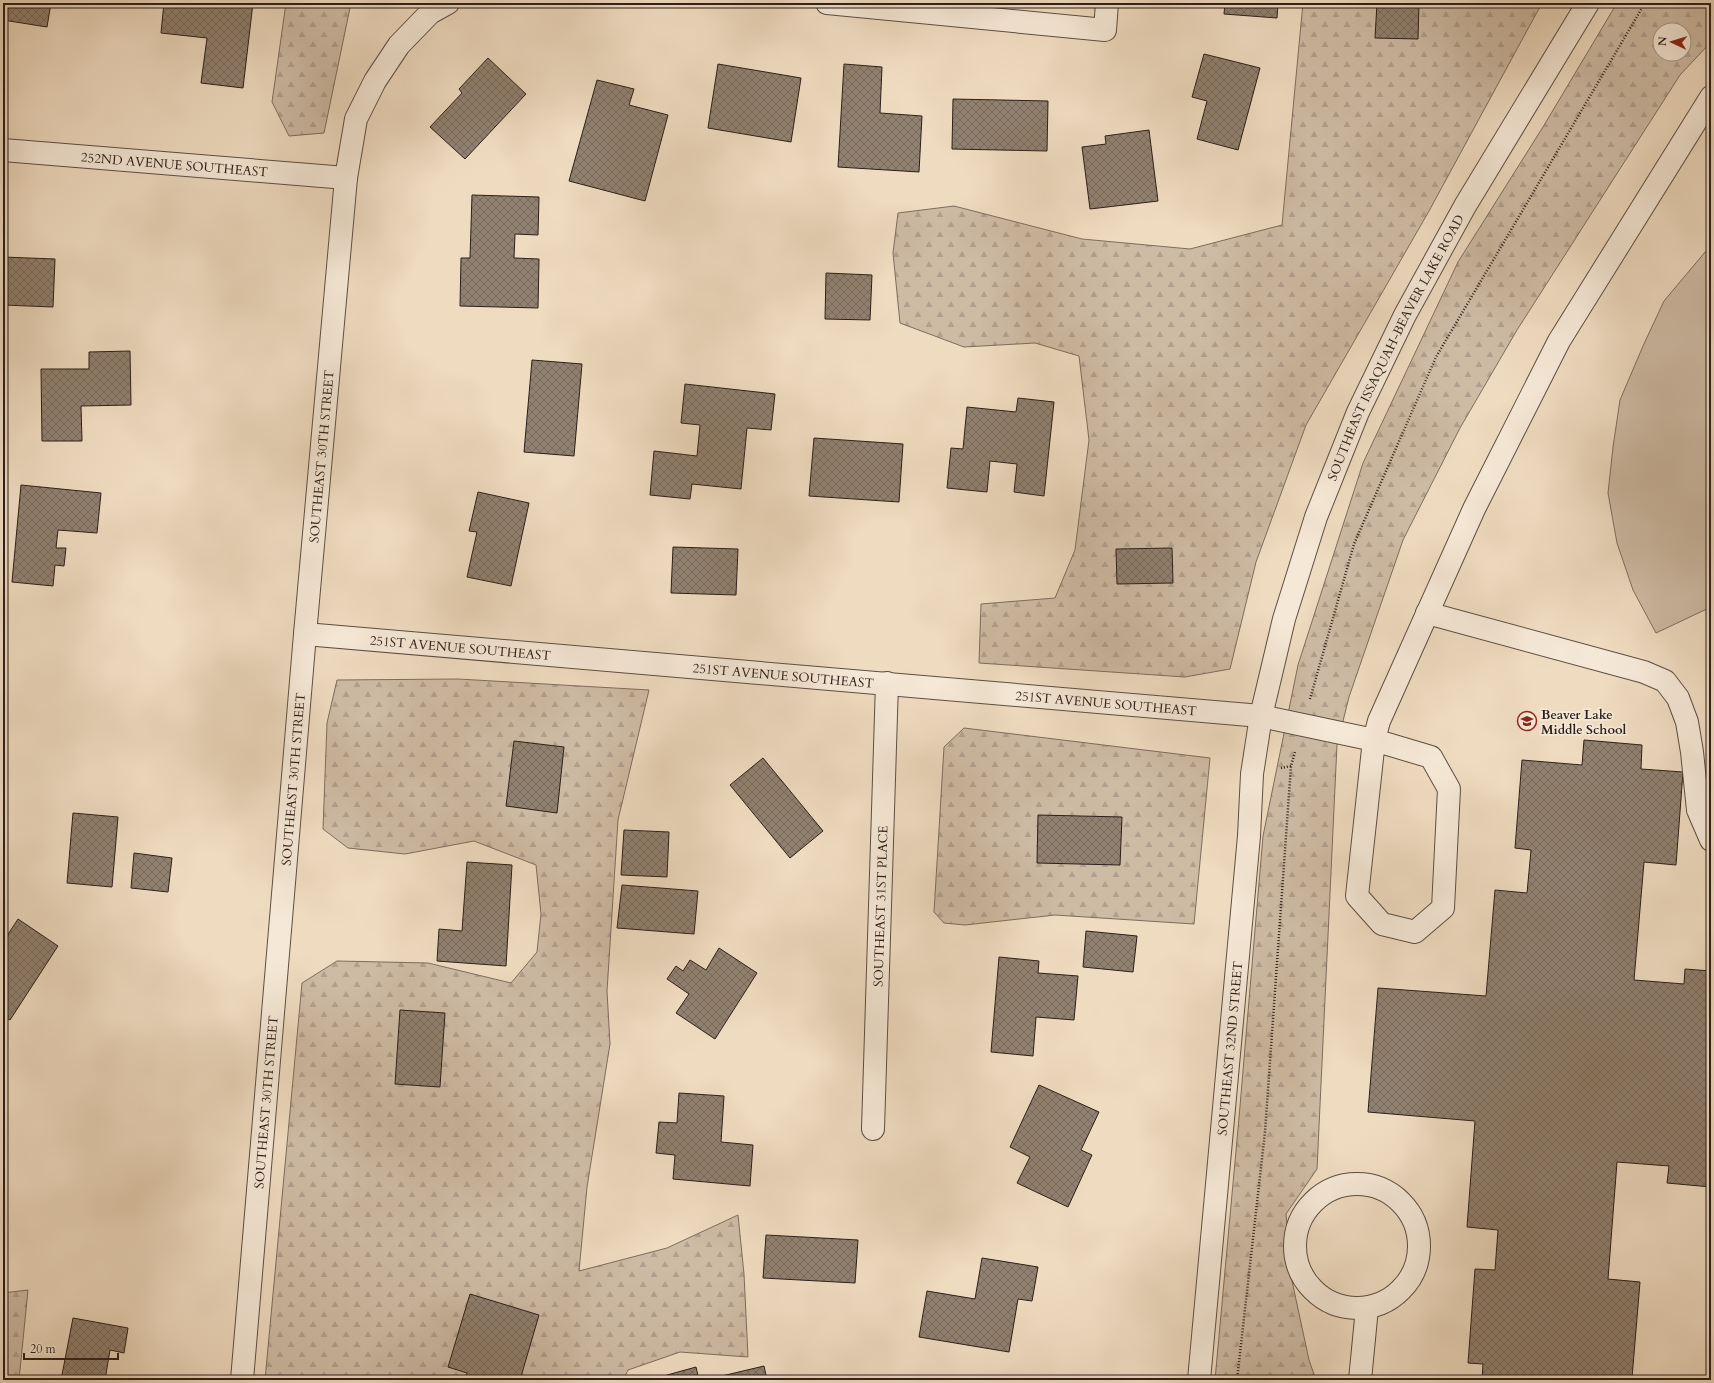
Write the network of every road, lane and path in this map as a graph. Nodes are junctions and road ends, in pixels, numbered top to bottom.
1 (448, 3) edge
2 (827, 3) edge
3 (1107, 3) edge
4 (1588, 3) edge
5 (1711, 97) edge
6 (3, 150) edge
7 (346, 178) junction
8 (1427, 613) junction
9 (305, 634) junction
10 (887, 683) junction
11 (1261, 716) junction
12 (1374, 740) junction
13 (1711, 840) edge
14 (873, 1129) dead end
15 (1367, 1308) junction
16 (242, 1380) edge
17 (1199, 1380) edge
18 (1360, 1380) edge

1 - 7 street, SOUTHEAST 30TH STREET
2 - 3 street
4 - 11 street, SOUTHEAST ISSAQUAH-BEAVER LAKE ROAD
5 - 8 street
6 - 7 street, 252ND AVENUE SOUTHEAST
7 - 9 street, SOUTHEAST 30TH STREET
8 - 12 street
8 - 13 street
9 - 10 street, 251ST AVENUE SOUTHEAST
9 - 16 street, SOUTHEAST 30TH STREET
10 - 11 street, 251ST AVENUE SOUTHEAST
10 - 14 street, SOUTHEAST 31ST PLACE
11 - 12 street, 251ST AVENUE SOUTHEAST
11 - 17 street, SOUTHEAST 32ND STREET
12 - 12 street, 251ST AVENUE SOUTHEAST
15 - 15 street
15 - 18 street

